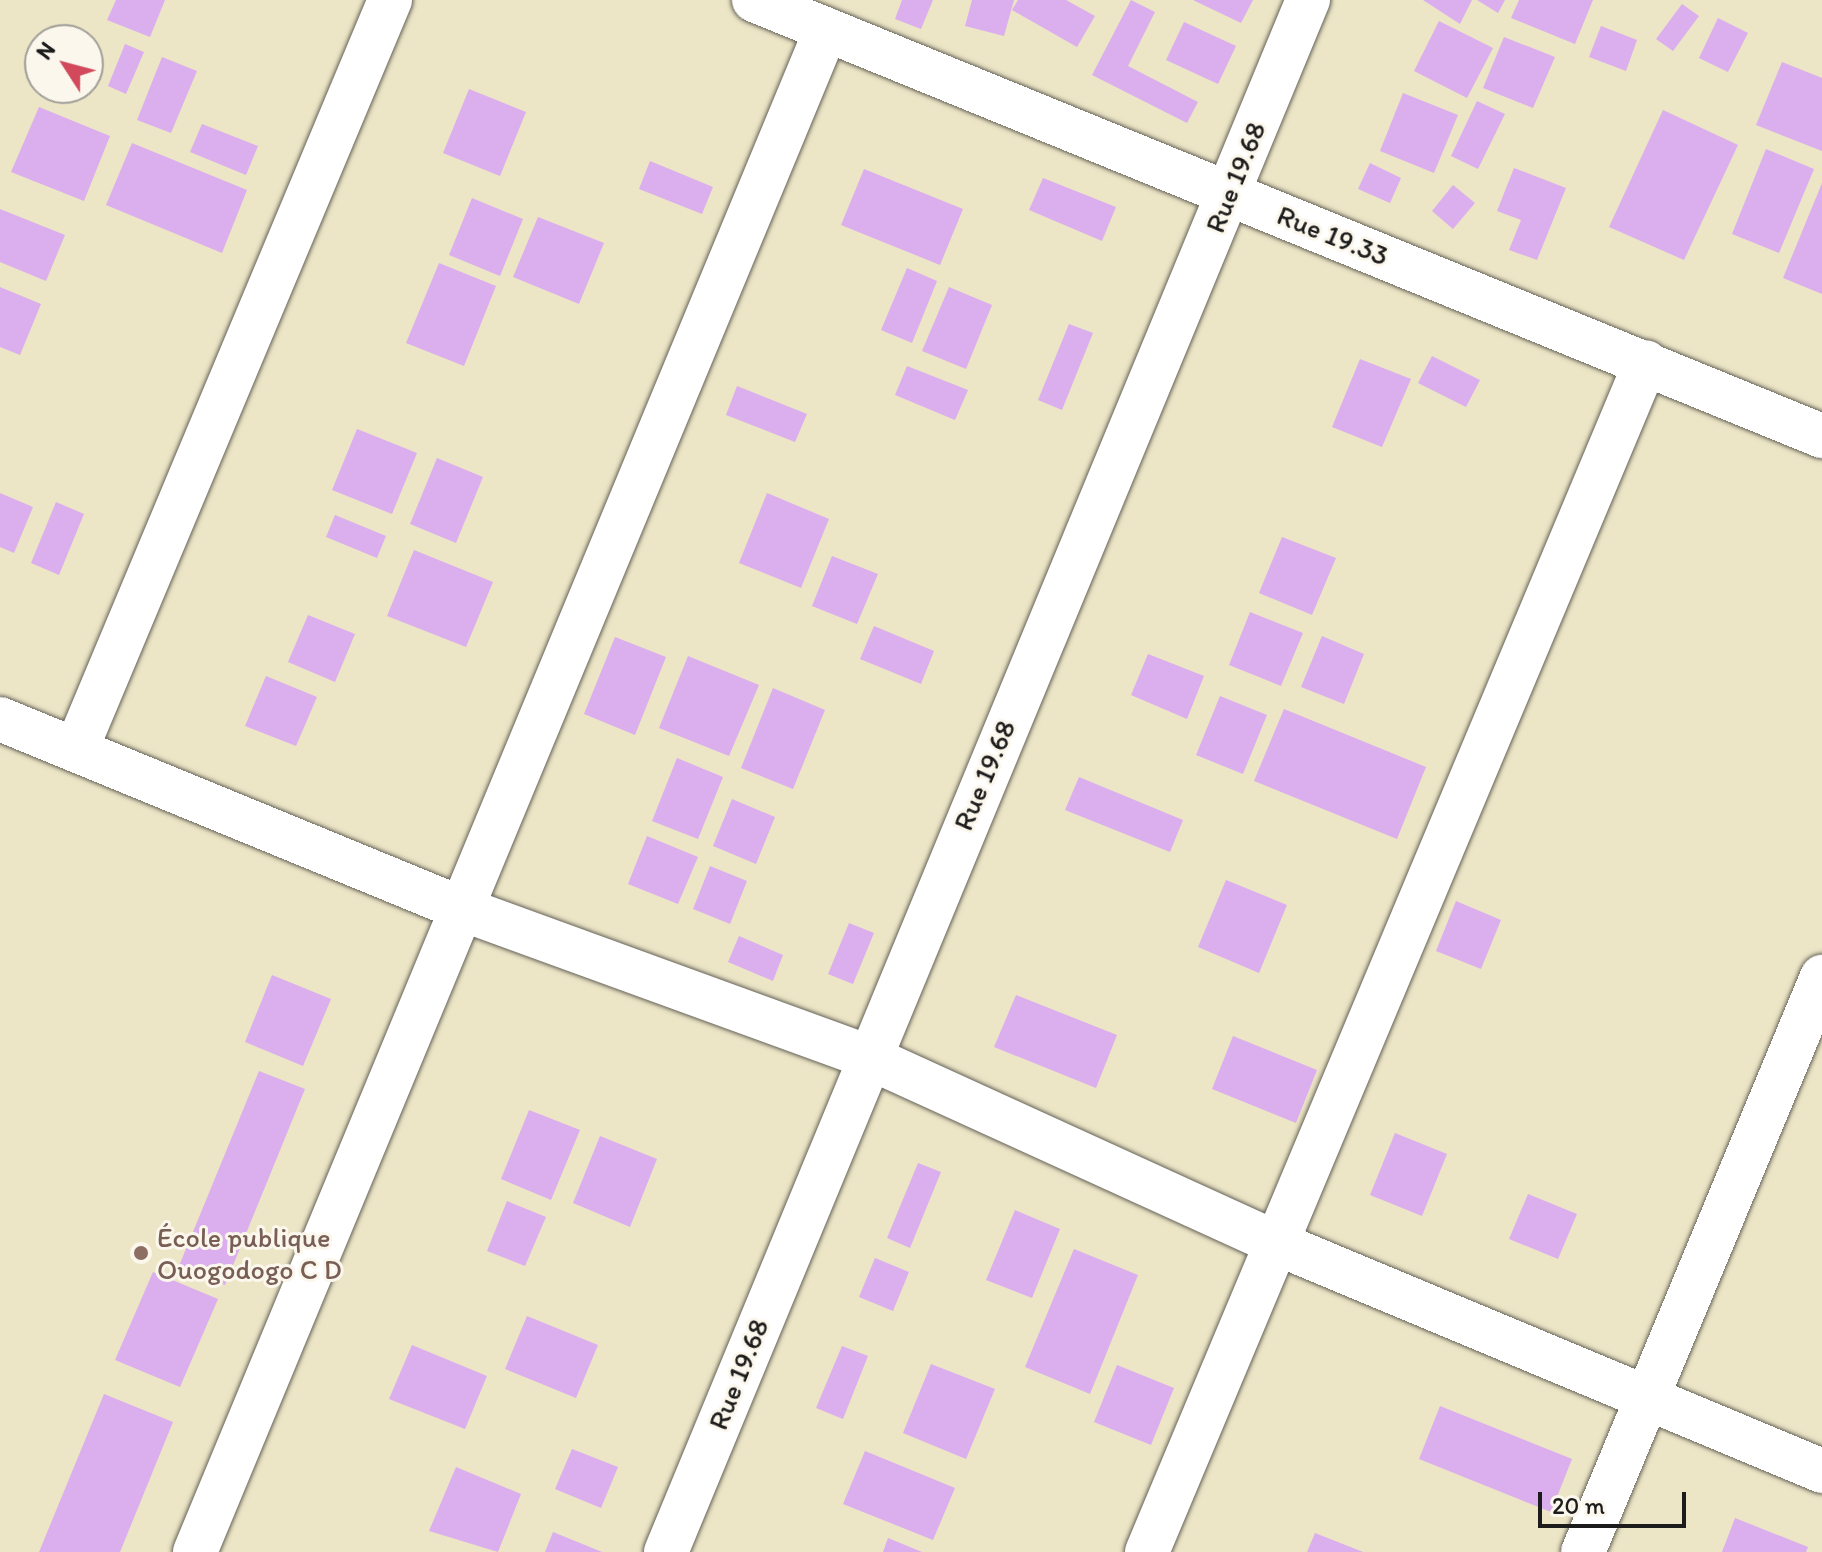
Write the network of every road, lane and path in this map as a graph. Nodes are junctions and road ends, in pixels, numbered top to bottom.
1 (390, 0) edge
2 (754, 0) edge
3 (1308, 0) edge
4 (826, 30) junction
5 (1228, 193) junction
6 (1646, 362) junction
7 (1822, 436) edge
8 (0, 719) edge
9 (76, 750) junction
10 (465, 910) junction
11 (1822, 977) edge
12 (866, 1056) junction
13 (1276, 1243) junction
14 (1647, 1397) junction
15 (1822, 1471) edge
16 (195, 1552) edge
17 (666, 1552) edge
18 (1147, 1552) edge
19 (1583, 1552) edge

1 - 9 street
2 - 4 street, Rue 19.33
3 - 5 street, Rue 19.68
4 - 5 street, Rue 19.33
4 - 10 street
5 - 6 street, Rue 19.33
5 - 12 street, Rue 19.68
6 - 7 street, Rue 19.33
6 - 13 street
8 - 9 street
9 - 10 street
10 - 12 street
10 - 16 street
11 - 14 street
12 - 13 street
12 - 17 street, Rue 19.68
13 - 14 street
13 - 18 street
14 - 15 street
14 - 19 street

